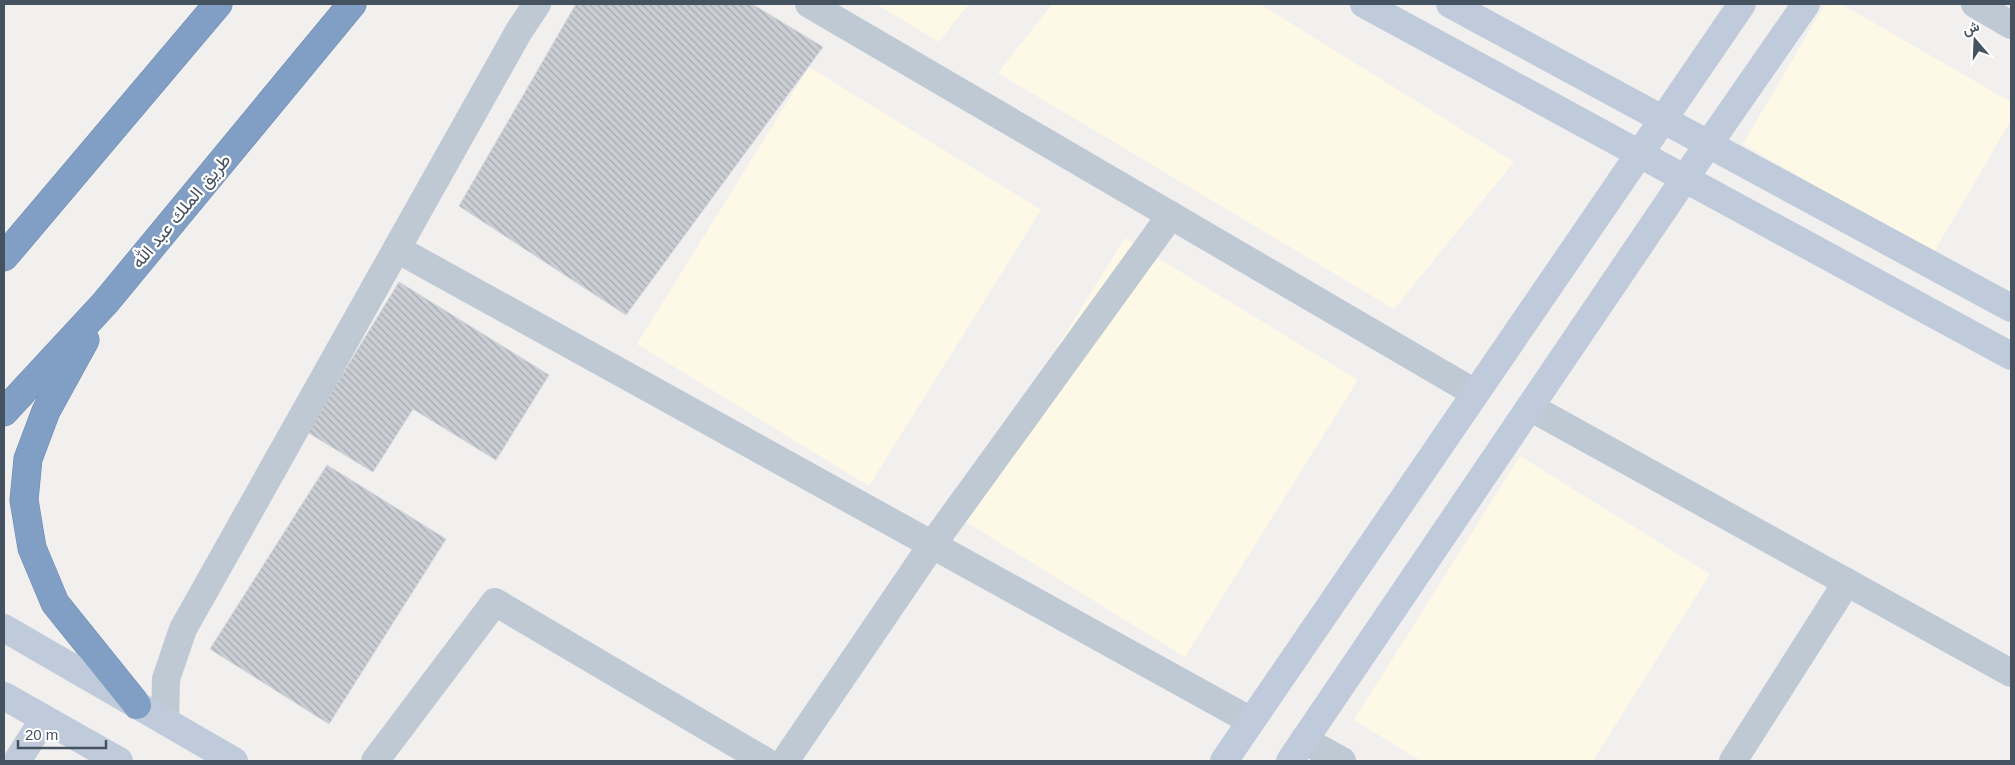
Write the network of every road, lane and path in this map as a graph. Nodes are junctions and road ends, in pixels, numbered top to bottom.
1 (218, 4) edge
2 (352, 4) edge
3 (537, 4) edge
4 (809, 4) edge
5 (1364, 4) edge
6 (1450, 4) edge
7 (1742, 4) edge
8 (1806, 4) edge
9 (1975, 4) edge
10 (2011, 25) edge
11 (1662, 118) junction
12 (1708, 144) junction
13 (1638, 153) junction
14 (89, 157) junction
15 (1684, 178) junction
16 (1170, 215) junction
17 (4, 234) edge
18 (397, 249) junction
19 (4, 257) edge
20 (105, 303) junction
21 (2011, 308) edge
22 (2011, 356) edge
23 (1475, 393) junction
24 (1530, 406) junction
25 (4, 412) edge
26 (932, 545) junction
27 (1847, 582) junction
28 (4, 628) edge
29 (2011, 673) edge
30 (4, 696) edge
31 (137, 705) junction
32 (44, 719) junction
33 (165, 722) junction
34 (1251, 722) junction
35 (1297, 751) edge
36 (89, 754) edge
37 (17, 761) edge
38 (119, 761) edge
39 (234, 761) edge
40 (375, 761) edge
41 (766, 761) edge
42 (785, 761) edge
43 (1224, 761) edge
44 (1342, 761) edge
45 (1733, 761) edge

1 - 14 highway
2 - 20 highway, طريق الملك عبد الله
3 - 18 street
4 - 16 street
5 - 13 main road
6 - 11 main road
7 - 11 main road
8 - 12 main road
9 - 10 street
11 - 12 main road
11 - 13 main road
12 - 15 main road
12 - 21 main road
13 - 15 main road
13 - 23 main road
14 - 17 highway
14 - 19 highway
15 - 22 main road
15 - 24 main road
16 - 23 street
16 - 26 street
18 - 26 street
18 - 33 street
20 - 25 highway, طريق الملك عبد الله
20 - 31 highway
23 - 34 main road
24 - 27 street
24 - 35 main road
26 - 34 street
26 - 42 street
27 - 29 street
27 - 45 street
28 - 31 main road
30 - 32 main road
31 - 33 main road
32 - 36 main road
32 - 37 main road
33 - 39 main road
34 - 43 main road
35 - 44 street
36 - 38 main road
40 - 41 street

